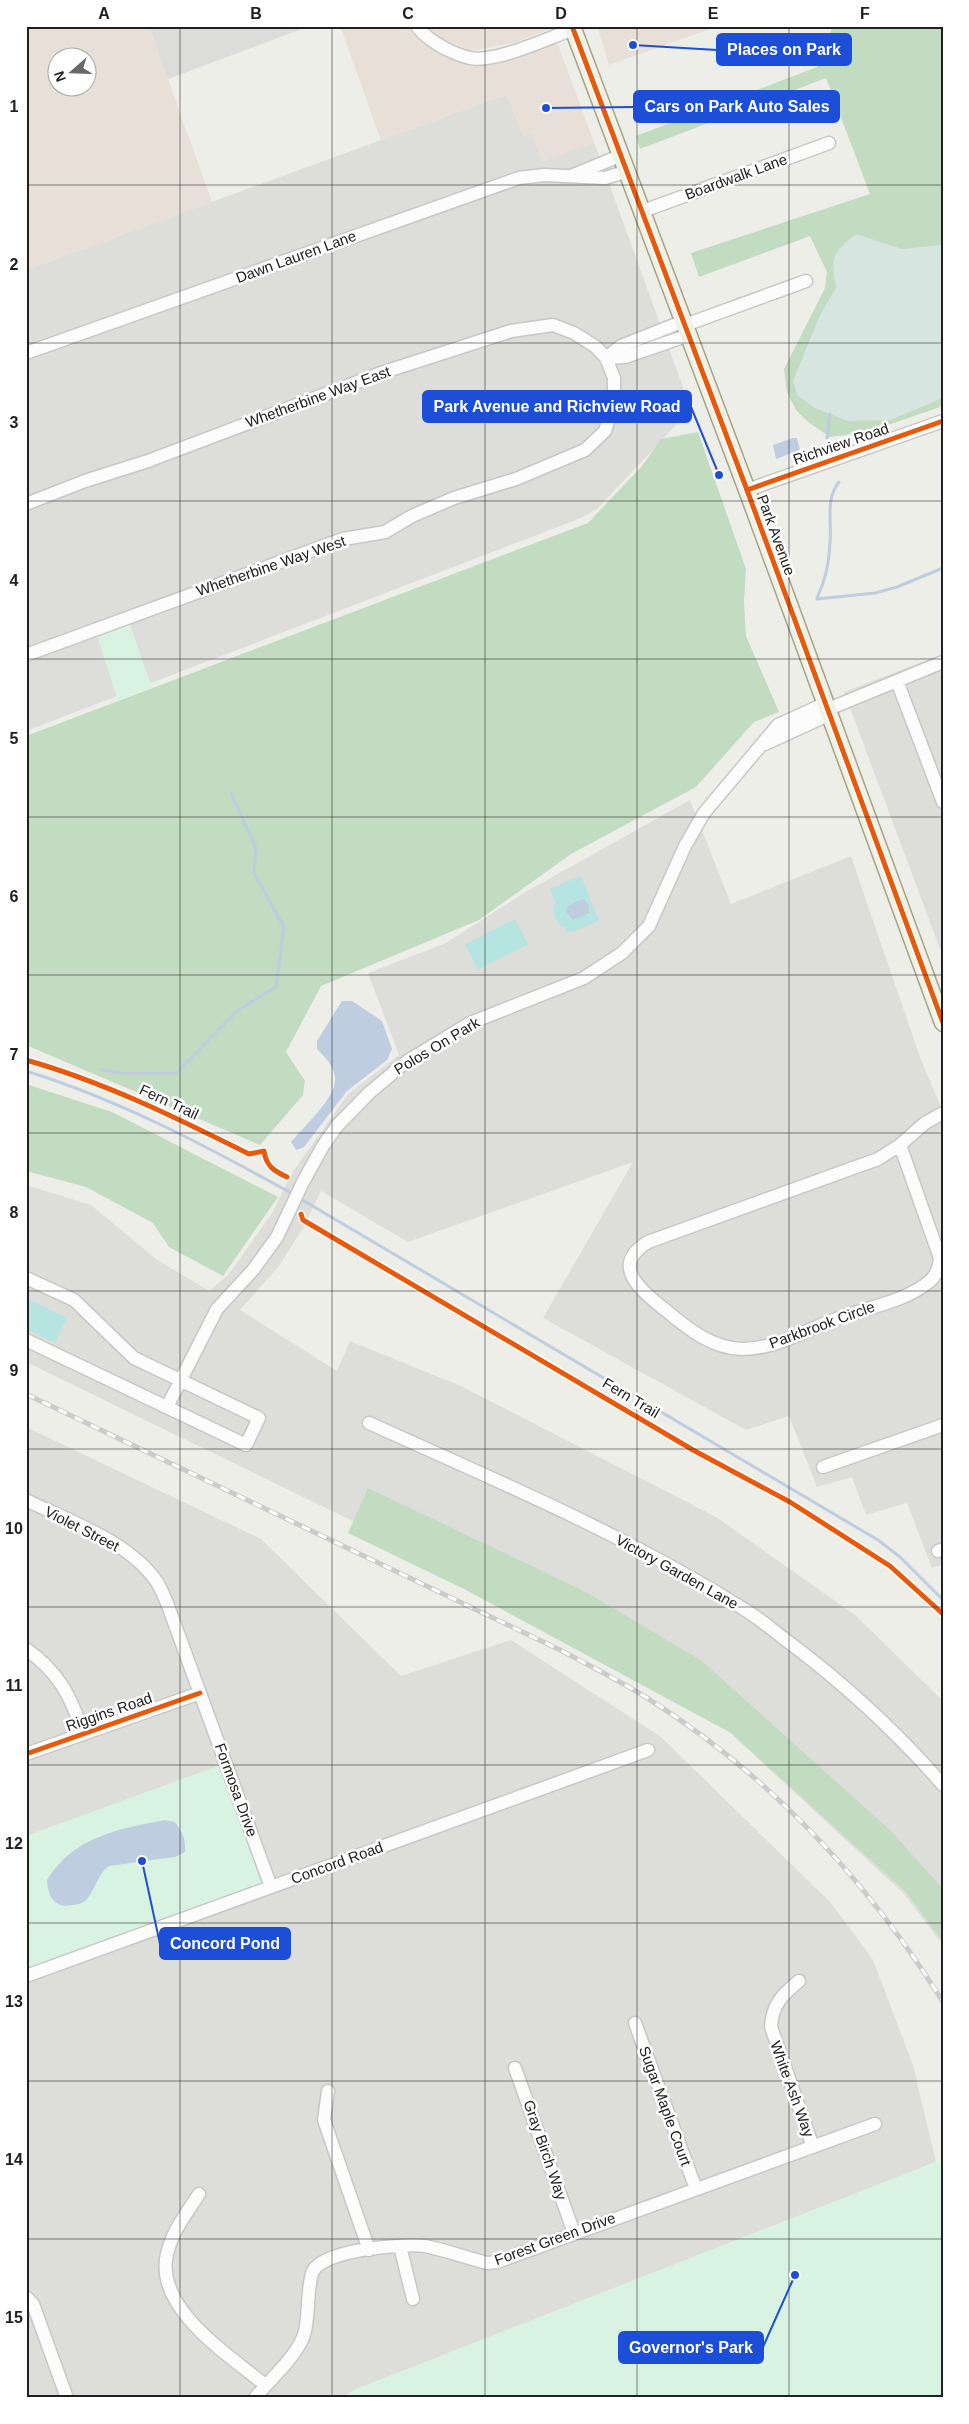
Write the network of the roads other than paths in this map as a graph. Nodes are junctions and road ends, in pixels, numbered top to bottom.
1 (417, 26) edge
2 (573, 27) edge
3 (829, 144) dead end
4 (622, 155) junction
5 (628, 171) junction
6 (568, 177) junction
7 (643, 211) junction
8 (806, 281) dead end
9 (686, 327) junction
10 (26, 354) edge
11 (606, 358) junction
12 (943, 421) edge
13 (747, 490) junction
14 (26, 504) edge
15 (26, 655) edge
16 (943, 662) edge
17 (898, 681) junction
18 (826, 709) junction
19 (943, 802) edge
20 (943, 1022) edge
21 (943, 1113) edge
22 (900, 1145) junction
23 (26, 1278) edge
24 (26, 1340) edge
25 (180, 1380) junction
26 (167, 1407) junction
27 (369, 1423) dead end
28 (943, 1425) edge
29 (823, 1467) dead end
30 (26, 1500) edge
31 (26, 1649) edge
32 (200, 1693) junction
33 (84, 1734) junction
34 (648, 1750) dead end
35 (26, 1754) edge
36 (943, 1785) edge
37 (272, 1887) junction
38 (26, 1976) edge
39 (799, 1981) dead end
40 (635, 2023) dead end
41 (516, 2068) dead end
42 (328, 2091) dead end
43 (875, 2124) dead end
44 (813, 2147) junction
45 (696, 2189) junction
46 (199, 2194) dead end
47 (574, 2233) junction
48 (400, 2246) junction
49 (368, 2250) junction
50 (26, 2297) edge
51 (413, 2298) dead end
52 (265, 2385) junction
53 (67, 2398) edge
54 (254, 2398) edge

1 - 2 street
2 - 4 main road, Park Avenue
3 - 7 street, Boardwalk Lane
4 - 5 main road, Park Avenue
4 - 6 street, Dawn Lauren Lane
5 - 6 street, Dawn Lauren Lane
5 - 7 main road, Park Avenue
6 - 10 street, Dawn Lauren Lane
7 - 9 main road, Park Avenue
8 - 9 street
9 - 11 street
9 - 13 main road, Park Avenue
11 - 14 street, Whetherbine Way East
11 - 15 street, Whetherbine Way West
12 - 13 street, Richview Road
13 - 18 main road, Park Avenue
16 - 17 street, Polos On Park
17 - 18 street, Polos On Park
17 - 19 street
18 - 20 main road, Park Avenue
18 - 25 street, Polos On Park
21 - 22 street, Parkbrook Circle
22 - 22 street, Parkbrook Circle
23 - 25 street
24 - 26 street
25 - 26 street, Polos On Park
25 - 26 street
27 - 36 street, Victory Garden Lane
28 - 29 street
30 - 32 street, Violet Street
31 - 33 street
32 - 33 street, Riggins Road
32 - 37 street, Formosa Drive
33 - 35 street, Riggins Road
34 - 37 street, Concord Road
37 - 38 street, Concord Road
39 - 44 street, White Ash Way
40 - 45 street, Sugar Maple Court
41 - 47 street, Gray Birch Way
42 - 49 street
43 - 44 street, Forest Green Drive
44 - 45 street, Forest Green Drive
45 - 47 street, Forest Green Drive
46 - 52 street
47 - 48 street, Forest Green Drive
48 - 49 street, Forest Green Drive
48 - 51 street
49 - 52 street, Forest Green Drive
50 - 53 street
52 - 54 street, Forest Green Drive

